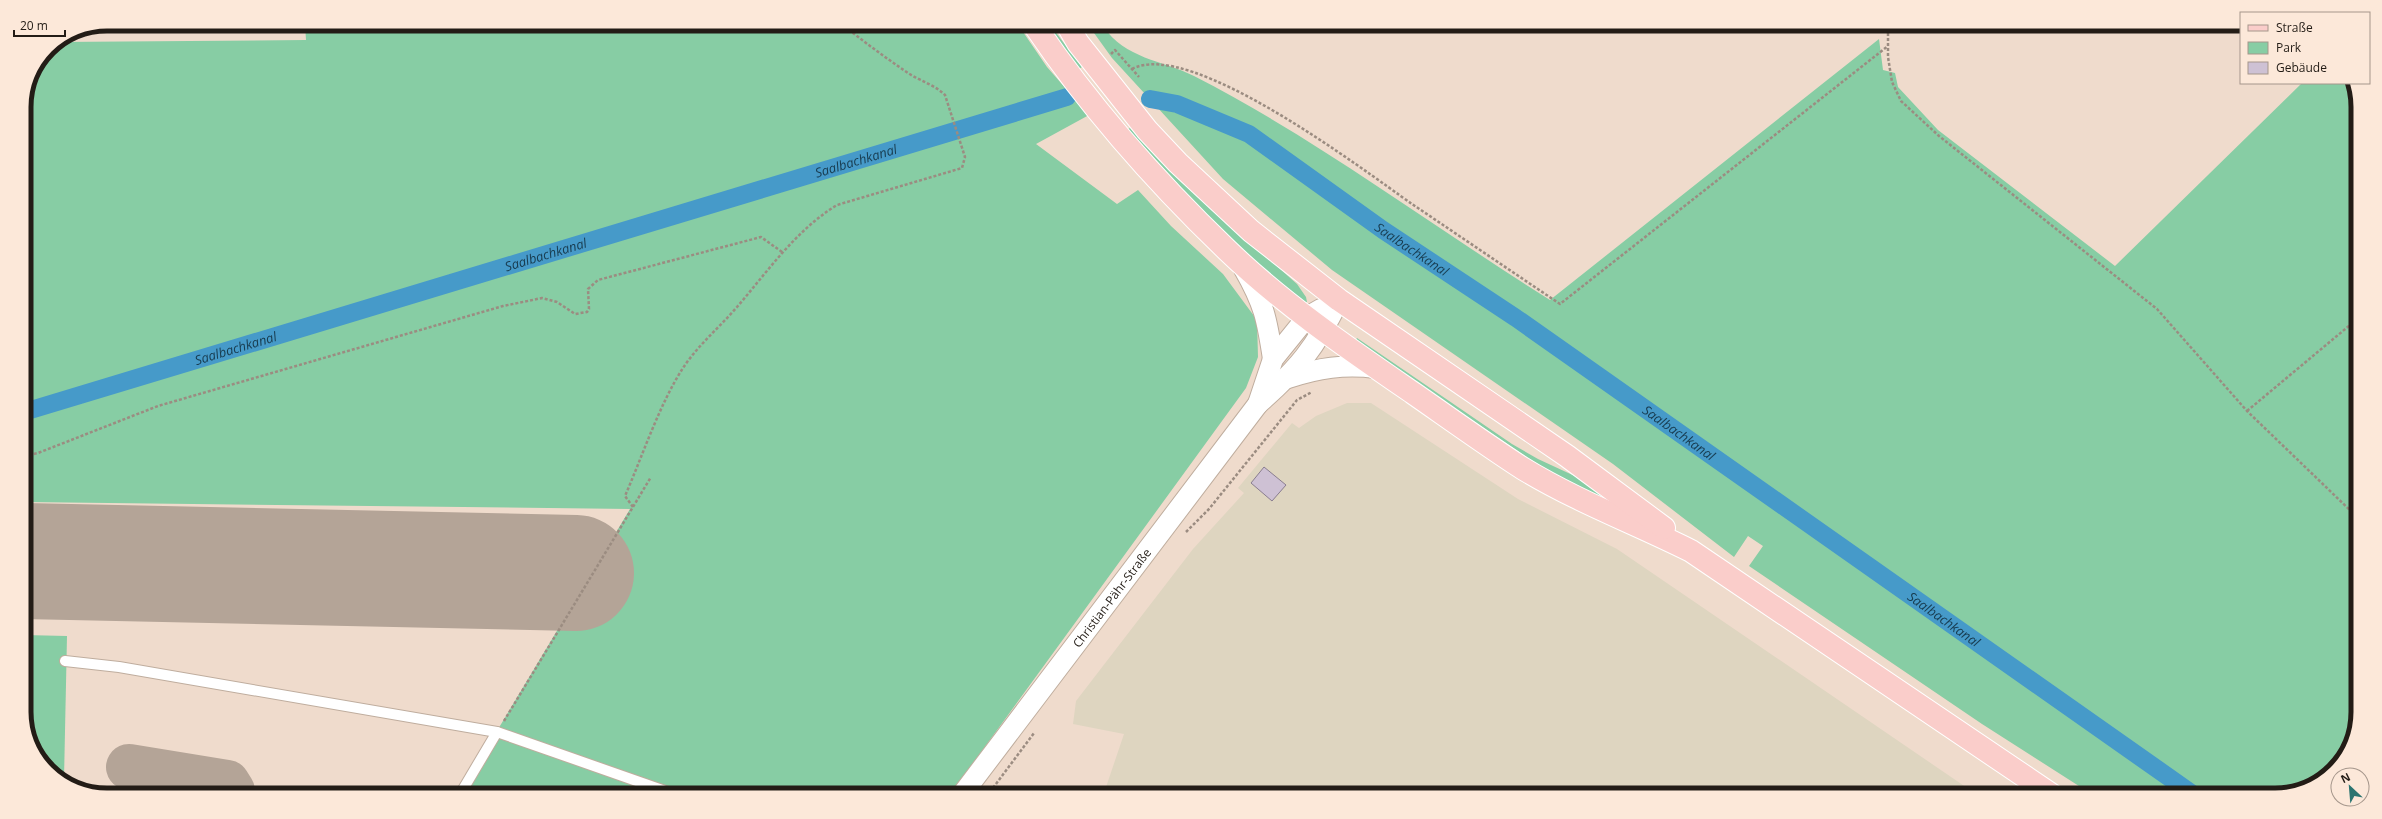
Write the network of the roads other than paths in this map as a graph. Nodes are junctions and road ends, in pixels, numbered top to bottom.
1 (1038, 31) edge
2 (1071, 31) edge
3 (1240, 261) junction
4 (1339, 300) junction
5 (1316, 324) junction
6 (1273, 359) junction
7 (1376, 368) junction
8 (1288, 378) junction
9 (1258, 404) junction
10 (1690, 551) junction
11 (65, 661) dead end
12 (497, 732) junction
13 (464, 788) edge
14 (657, 788) edge
15 (967, 788) edge
16 (2042, 788) edge

1 - 3 main road
2 - 4 main road
3 - 5 main road
3 - 6 street
4 - 5 street, Christian-Pähr-Straße
4 - 10 main road
5 - 6 street, Christian-Pähr-Straße
5 - 7 main road
5 - 8 street, Christian-Pähr-Straße
6 - 9 street, Christian-Pähr-Straße
7 - 8 street
7 - 10 main road
8 - 9 street, Christian-Pähr-Straße
9 - 15 street, Christian-Pähr-Straße
10 - 16 main road
11 - 12 lane
12 - 13 lane
12 - 14 lane

